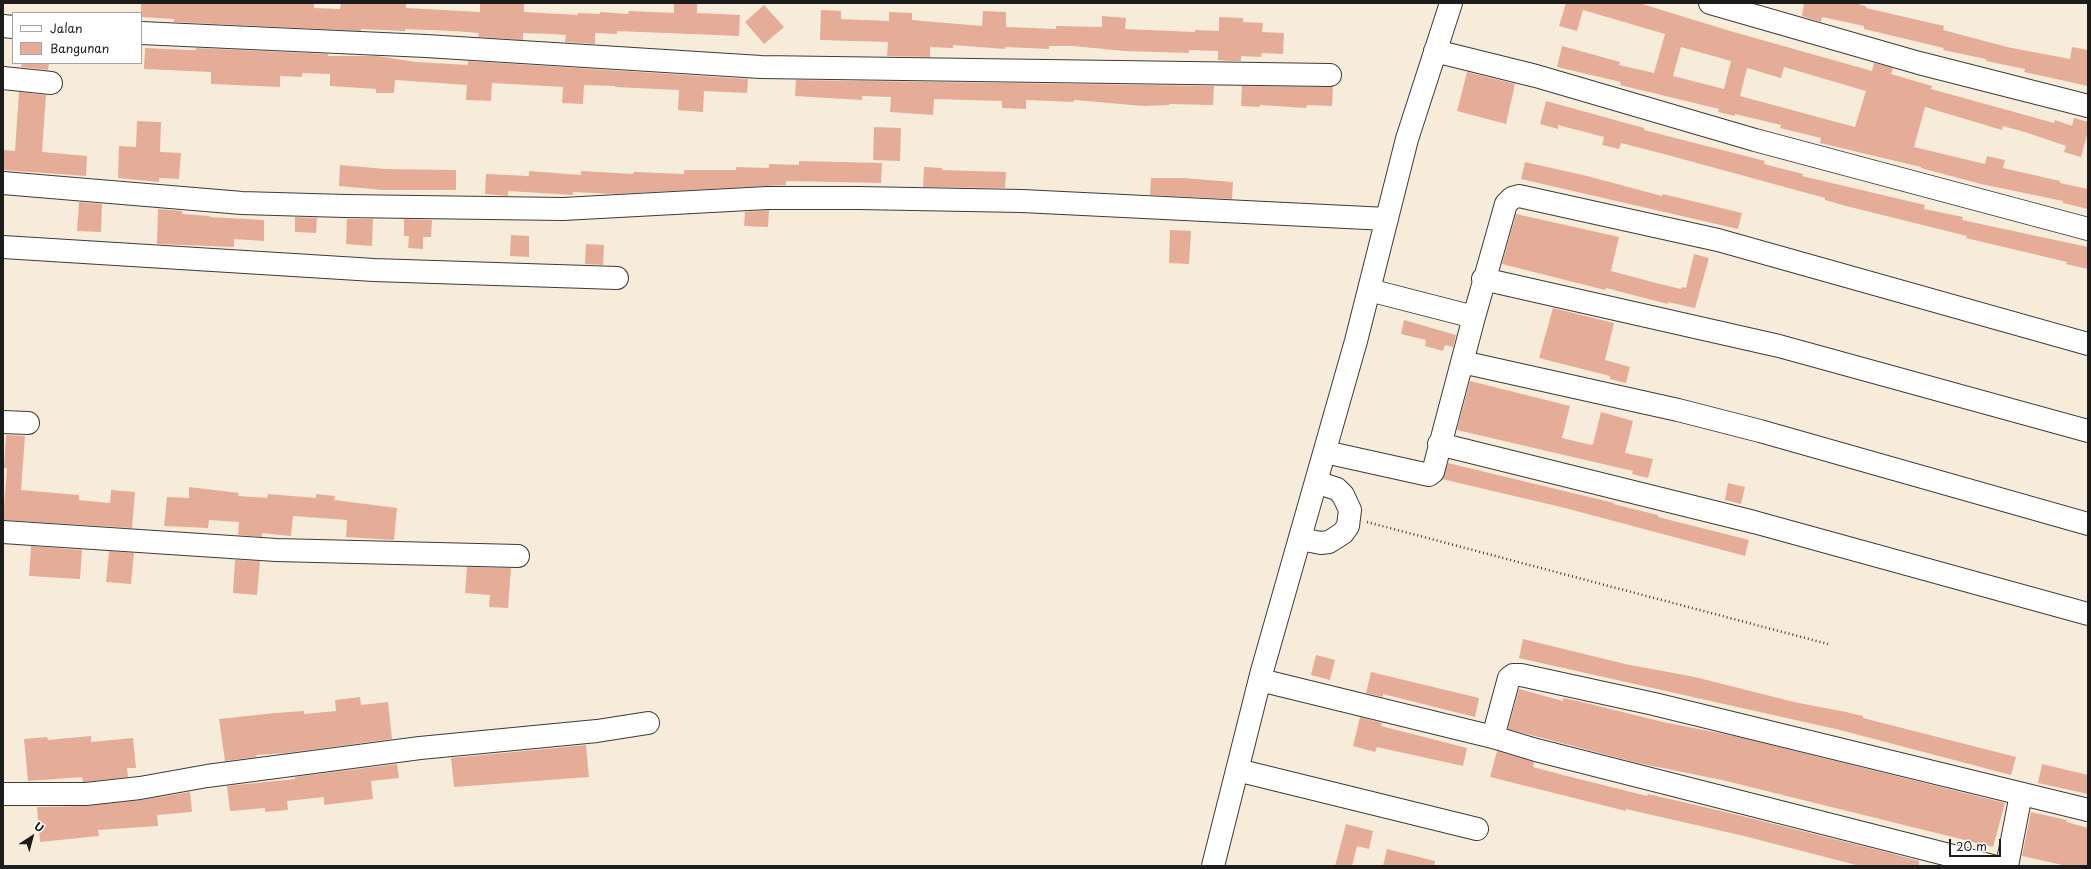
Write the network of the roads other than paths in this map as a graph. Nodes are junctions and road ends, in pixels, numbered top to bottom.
1 (1451, 3) edge
2 (1710, 3) edge
3 (142, 33) edge
4 (1435, 51) junction
5 (1330, 76) dead end
6 (3, 78) edge
7 (51, 84) dead end
8 (2088, 106) edge
9 (3, 183) edge
10 (1387, 218) junction
11 (2088, 229) edge
12 (3, 246) edge
13 (617, 278) dead end
14 (1484, 279) junction
15 (1369, 290) junction
16 (1474, 317) junction
17 (2088, 344) edge
18 (1462, 362) junction
19 (3, 422) edge
20 (28, 423) dead end
21 (2088, 430) edge
22 (1439, 444) junction
23 (1325, 452) junction
24 (1316, 482) junction
25 (2088, 524) edge
26 (3, 532) edge
27 (1300, 539) junction
28 (518, 556) dead end
29 (2088, 614) edge
30 (1260, 680) junction
31 (648, 724) dead end
32 (1493, 737) junction
33 (1237, 770) junction
34 (3, 794) edge
35 (2021, 794) junction
36 (2088, 810) edge
37 (1477, 829) dead end
38 (1213, 866) edge
39 (1992, 866) edge
40 (2007, 866) edge

1 - 4 street
2 - 8 street
3 - 5 street
4 - 10 street
4 - 11 street
6 - 7 street
9 - 10 street
10 - 15 street
12 - 13 street
14 - 16 street
14 - 17 street
14 - 21 street
15 - 16 street
15 - 23 street
16 - 18 street
18 - 22 street
18 - 25 street
19 - 20 street
22 - 23 street
22 - 29 street
23 - 24 street
24 - 27 street
24 - 27 street
26 - 28 street
27 - 30 street
30 - 32 street
30 - 33 street
31 - 34 street
32 - 35 street
32 - 39 street
33 - 37 street
33 - 38 street
35 - 36 street
35 - 40 street

